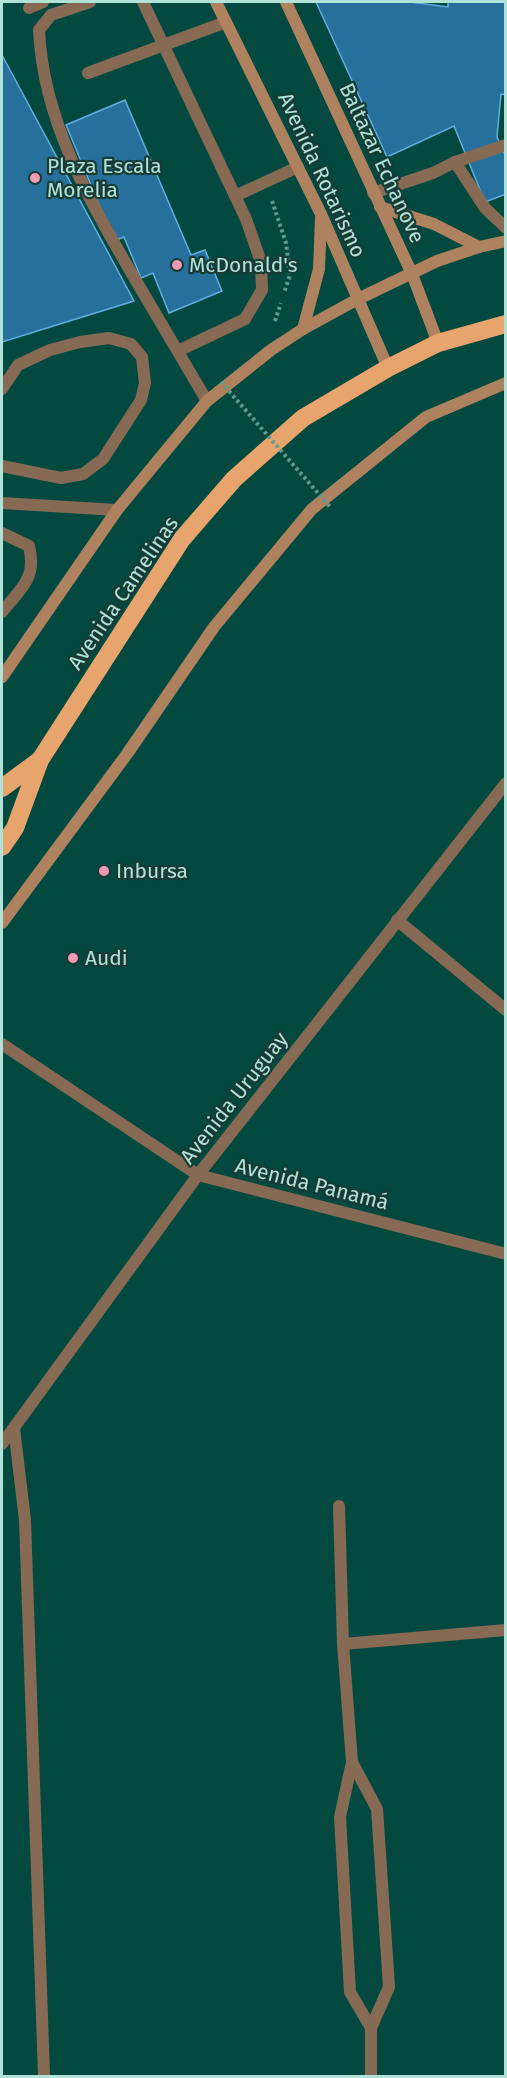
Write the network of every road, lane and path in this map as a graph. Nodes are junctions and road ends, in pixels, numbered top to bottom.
1 (43, 2) edge
2 (90, 2) edge
3 (143, 2) edge
4 (216, 2) edge
5 (286, 2) edge
6 (29, 8) dead end
7 (226, 22) junction
8 (165, 44) junction
9 (88, 73) dead end
10 (506, 145) edge
11 (455, 162) junction
12 (298, 167) junction
13 (373, 193) junction
14 (235, 196) junction
15 (380, 207) junction
16 (321, 214) junction
17 (506, 228) edge
18 (506, 242) edge
19 (479, 247) junction
20 (412, 274) junction
21 (358, 299) junction
22 (506, 324) edge
23 (303, 329) junction
24 (438, 343) junction
25 (178, 351) junction
26 (388, 368) junction
27 (221, 382) dead end
28 (506, 382) edge
29 (2, 389) edge
30 (207, 401) junction
31 (2, 466) edge
32 (2, 503) edge
33 (331, 508) dead end
34 (117, 510) junction
35 (2, 533) edge
36 (2, 612) edge
37 (2, 677) edge
38 (40, 760) junction
39 (506, 783) edge
40 (2, 788) edge
41 (2, 847) edge
42 (398, 920) junction
43 (2, 923) edge
44 (506, 1010) edge
45 (2, 1044) edge
46 (198, 1175) junction
47 (506, 1254) edge
48 (14, 1428) junction
49 (2, 1444) edge
50 (339, 1506) dead end
51 (506, 1630) edge
52 (343, 1644) junction
53 (352, 1762) junction
54 (371, 2028) junction
55 (44, 2076) edge
56 (371, 2076) edge

1 - 6 street
2 - 25 street
3 - 8 street
4 - 7 main road, Avenida Rotarismo
5 - 13 main road, Baltazar Echanove
7 - 8 street
7 - 12 main road, Avenida Rotarismo
8 - 9 street
8 - 14 street
10 - 11 street
11 - 13 street
11 - 17 street
12 - 14 street
12 - 16 main road, Avenida Rotarismo
13 - 15 main road, Baltazar Echanove
14 - 25 street
15 - 19 main road
15 - 20 main road, Baltazar Echanove
16 - 21 main road, Avenida Rotarismo
16 - 23 main road
18 - 19 main road
19 - 20 main road
20 - 21 main road
20 - 24 main road, Baltazar Echanove
21 - 23 main road
21 - 26 main road, Avenida Rotarismo
22 - 24 highway, Avenida Camelinas
23 - 30 main road
24 - 26 highway, Avenida Camelinas
25 - 30 street
26 - 38 highway, Avenida Camelinas
27 - 33 path, bridge
28 - 43 main road
29 - 31 street
30 - 34 main road
32 - 34 street
34 - 37 main road
35 - 36 street
38 - 40 highway, Avenida Camelinas
38 - 41 highway, Avenida Camelinas
39 - 42 street, Avenida Uruguay
42 - 44 street
42 - 46 street, Avenida Uruguay
45 - 46 street, Avenida Panamá
46 - 47 street, Avenida Panamá
46 - 48 street, Avenida Uruguay
48 - 49 street, Avenida Uruguay
48 - 55 street
50 - 52 street
51 - 52 street
52 - 53 street
53 - 54 street
53 - 54 street
54 - 56 street

